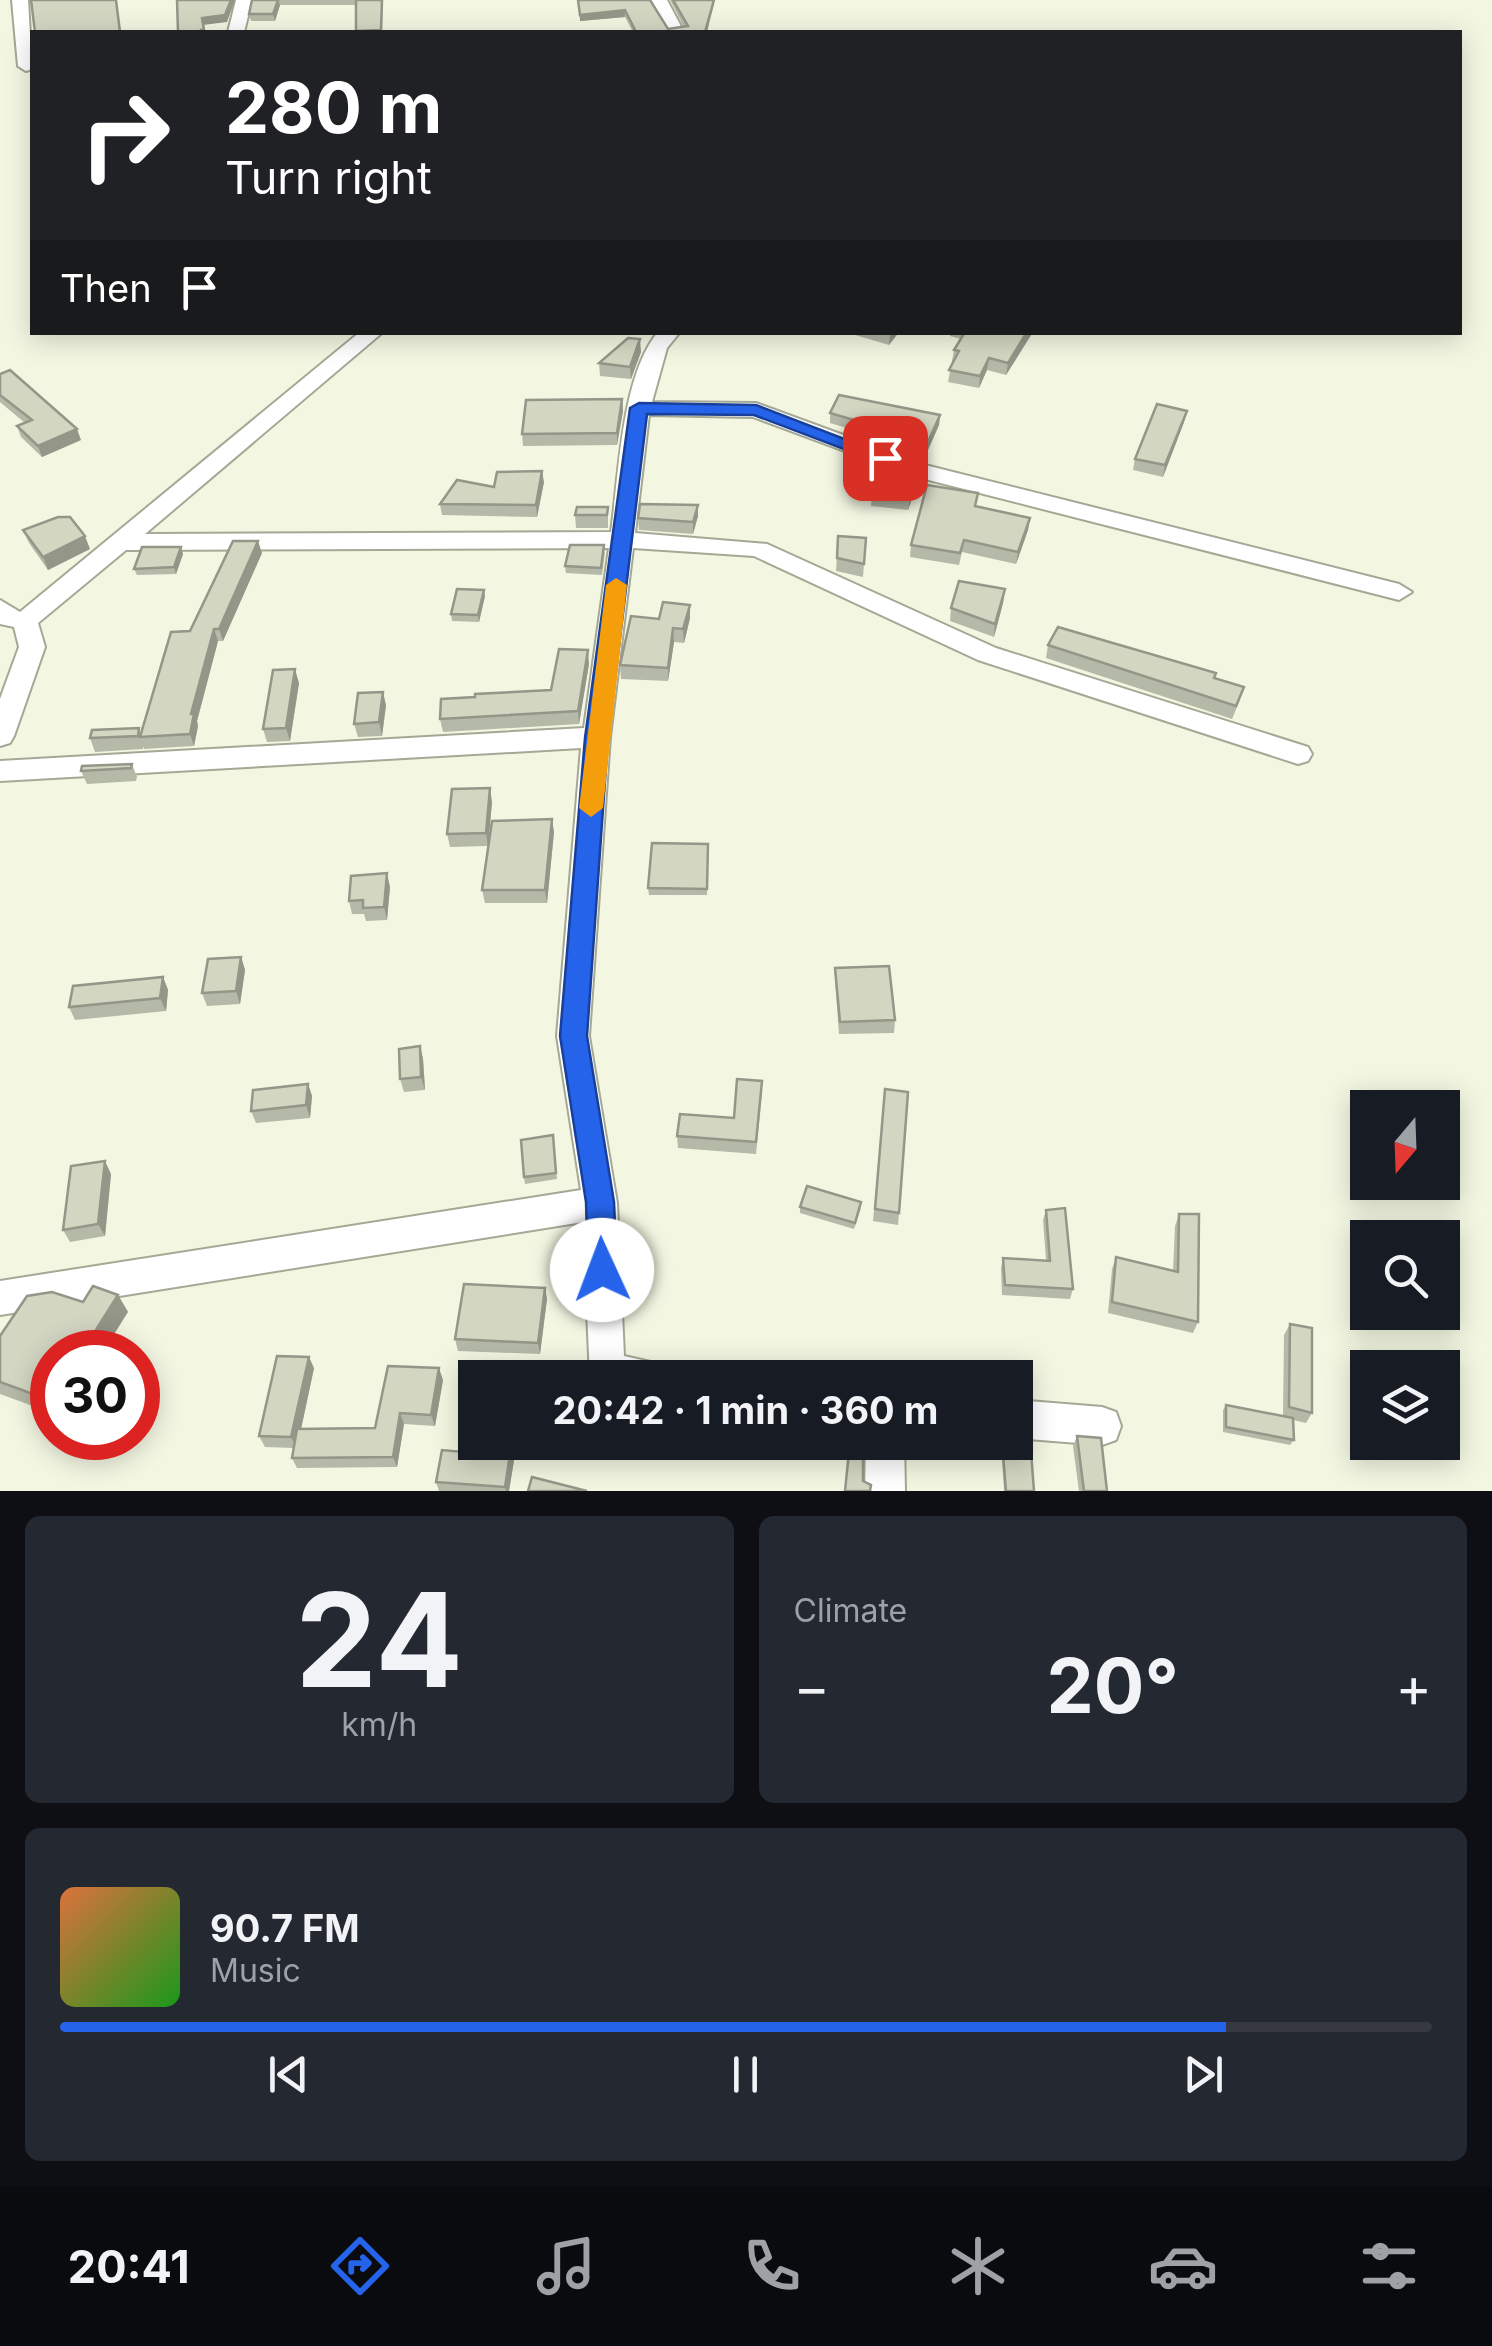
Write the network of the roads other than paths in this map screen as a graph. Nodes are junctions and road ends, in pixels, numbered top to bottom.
1 (20, 0) edge
2 (244, 0) edge
3 (659, 0) edge
4 (236, 30) edge
5 (675, 30) edge
6 (24, 67) edge
7 (369, 335) edge
8 (667, 335) edge
9 (639, 408) junction
10 (622, 540) junction
11 (121, 542) junction
12 (1399, 592) dead end
13 (0, 608) edge
14 (25, 621) junction
15 (0, 736) edge
16 (596, 738) junction
17 (1298, 754) dead end
18 (0, 771) edge
19 (600, 1202) junction
20 (0, 1298) edge
21 (606, 1360) edge
22 (1033, 1420) edge
23 (1102, 1426) dead end
24 (885, 1460) edge
25 (885, 1491) edge

1 - 6 street
2 - 4 street
3 - 5 street
7 - 11 street
8 - 9 street
9 - 10 street
9 - 12 street
10 - 11 street
10 - 16 street
10 - 17 street
11 - 14 street
13 - 14 street
14 - 15 street
16 - 18 street
16 - 19 street
19 - 20 street
19 - 21 street
22 - 23 street
24 - 25 street

